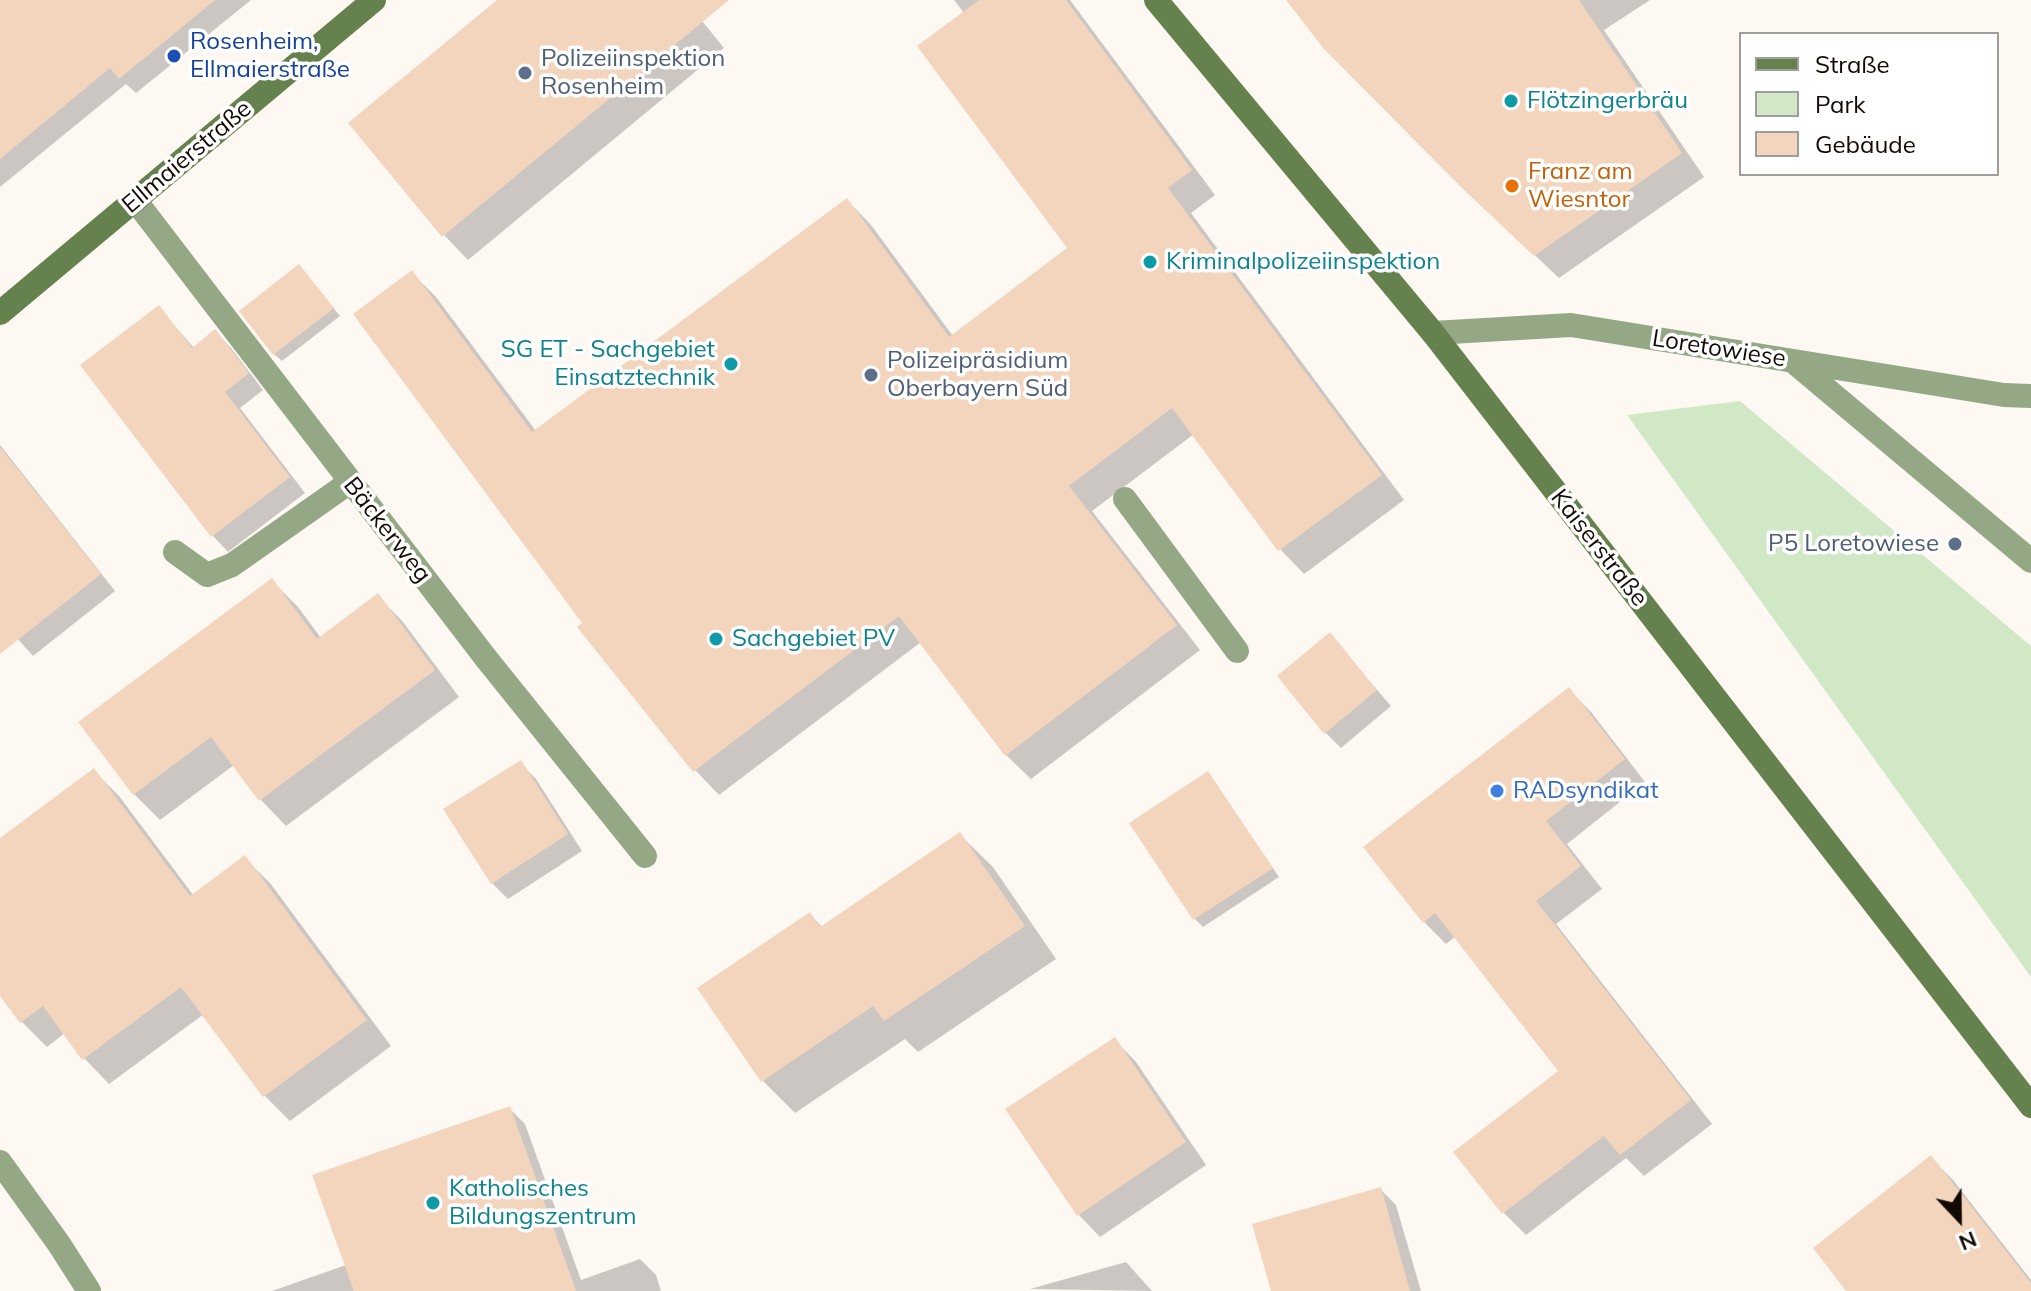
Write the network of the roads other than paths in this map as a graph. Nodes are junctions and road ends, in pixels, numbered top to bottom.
1 (374, 0) edge
2 (1156, 0) edge
3 (135, 200) junction
4 (0, 313) edge
5 (1433, 333) junction
6 (1792, 361) junction
7 (2004, 395) junction
8 (2031, 396) edge
9 (2031, 416) edge
10 (350, 482) junction
11 (1125, 499) dead end
12 (175, 552) dead end
13 (2031, 561) edge
14 (1237, 651) dead end
15 (645, 856) dead end
16 (2031, 1106) edge
17 (2, 1169) edge
18 (89, 1291) edge

1 - 3 street, Ellmaierstraße
2 - 5 street, Kaiserstraße
3 - 4 street, Ellmaierstraße
3 - 10 street, Bäckerweg
5 - 6 street, Loretowiese
5 - 16 street, Kaiserstraße
6 - 7 street, Loretowiese
6 - 13 street
7 - 8 street, Loretowiese
7 - 9 street, Loretowiese
10 - 12 street
10 - 15 street, Bäckerweg
11 - 14 street
17 - 18 street

